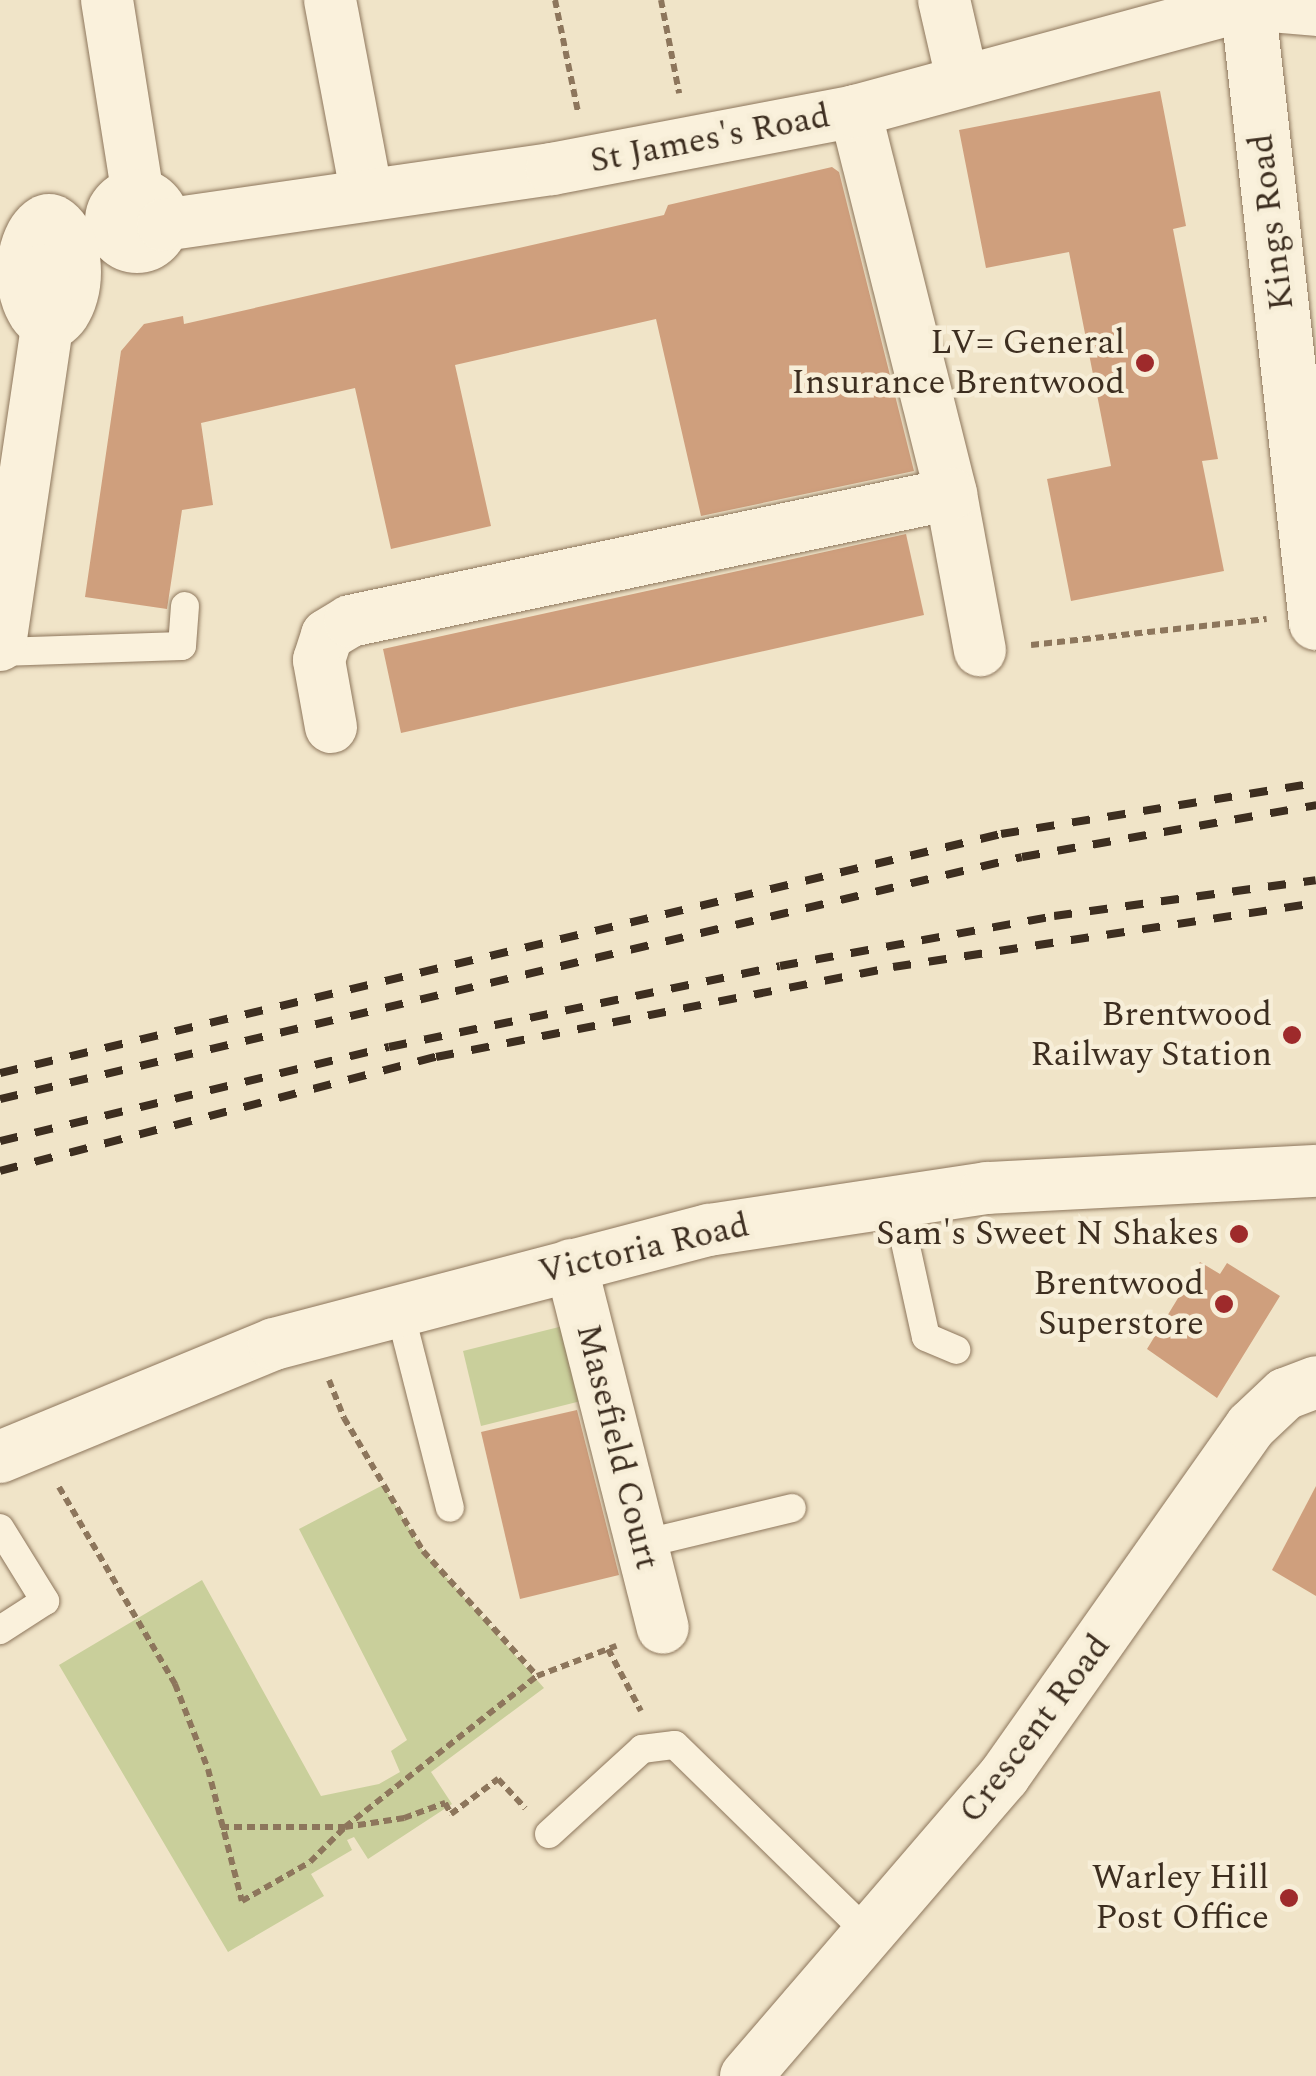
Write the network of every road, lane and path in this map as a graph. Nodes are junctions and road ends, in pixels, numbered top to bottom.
1 (107, 0) edge
2 (330, 0) edge
3 (555, 0) edge
4 (661, 0) edge
5 (944, 0) edge
6 (1248, 2) edge
7 (1316, 11) edge
8 (962, 78) junction
9 (855, 111) junction
10 (689, 143) junction
11 (589, 162) junction
12 (366, 195) junction
13 (79, 234) edge
14 (951, 494) junction
15 (9, 540) edge
16 (186, 606) dead end
17 (1315, 612) edge
18 (1316, 622) edge
19 (0, 649) edge
20 (980, 650) joint
21 (331, 727) dead end
22 (1316, 1171) edge
23 (896, 1201) junction
24 (571, 1265) junction
25 (399, 1308) junction
26 (956, 1350) dead end
27 (1316, 1382) edge
28 (17, 1450) edge
29 (450, 1508) dead end
30 (792, 1508) dead end
31 (0, 1528) edge
32 (642, 1544) junction
33 (663, 1628) joint
34 (0, 1630) edge
35 (608, 1650) junction
36 (658, 1742) junction
37 (221, 1827) junction
38 (345, 1827) junction
39 (548, 1834) joint
40 (871, 1936) junction
41 (746, 2076) edge

1 - 13 street
2 - 12 street
3 - 11 path
4 - 10 path
5 - 8 street
6 - 7 street, St James's Road
6 - 8 street, St James's Road
6 - 17 main road, Kings Road
8 - 9 street, St James's Road
9 - 10 street, St James's Road
9 - 14 street
10 - 11 street, St James's Road
11 - 12 street, St James's Road
12 - 13 street, St James's Road
13 - 15 street
14 - 20 street
14 - 21 street
15 - 19 street
16 - 19 lane
17 - 18 main road, Kings Road
17 - 20 path
22 - 23 street, Victoria Road
23 - 24 street, Victoria Road
23 - 26 lane
24 - 25 street, Victoria Road
24 - 32 street, Masefield Court
25 - 28 street, Victoria Road
25 - 29 lane
27 - 40 street, Crescent Road
28 - 37 path
30 - 32 lane
31 - 34 lane
32 - 33 street, Masefield Court
33 - 35 path
35 - 36 path
35 - 38 path
36 - 39 lane
36 - 40 lane
37 - 38 path
37 - 38 path
38 - 39 path
40 - 41 street, Crescent Road

